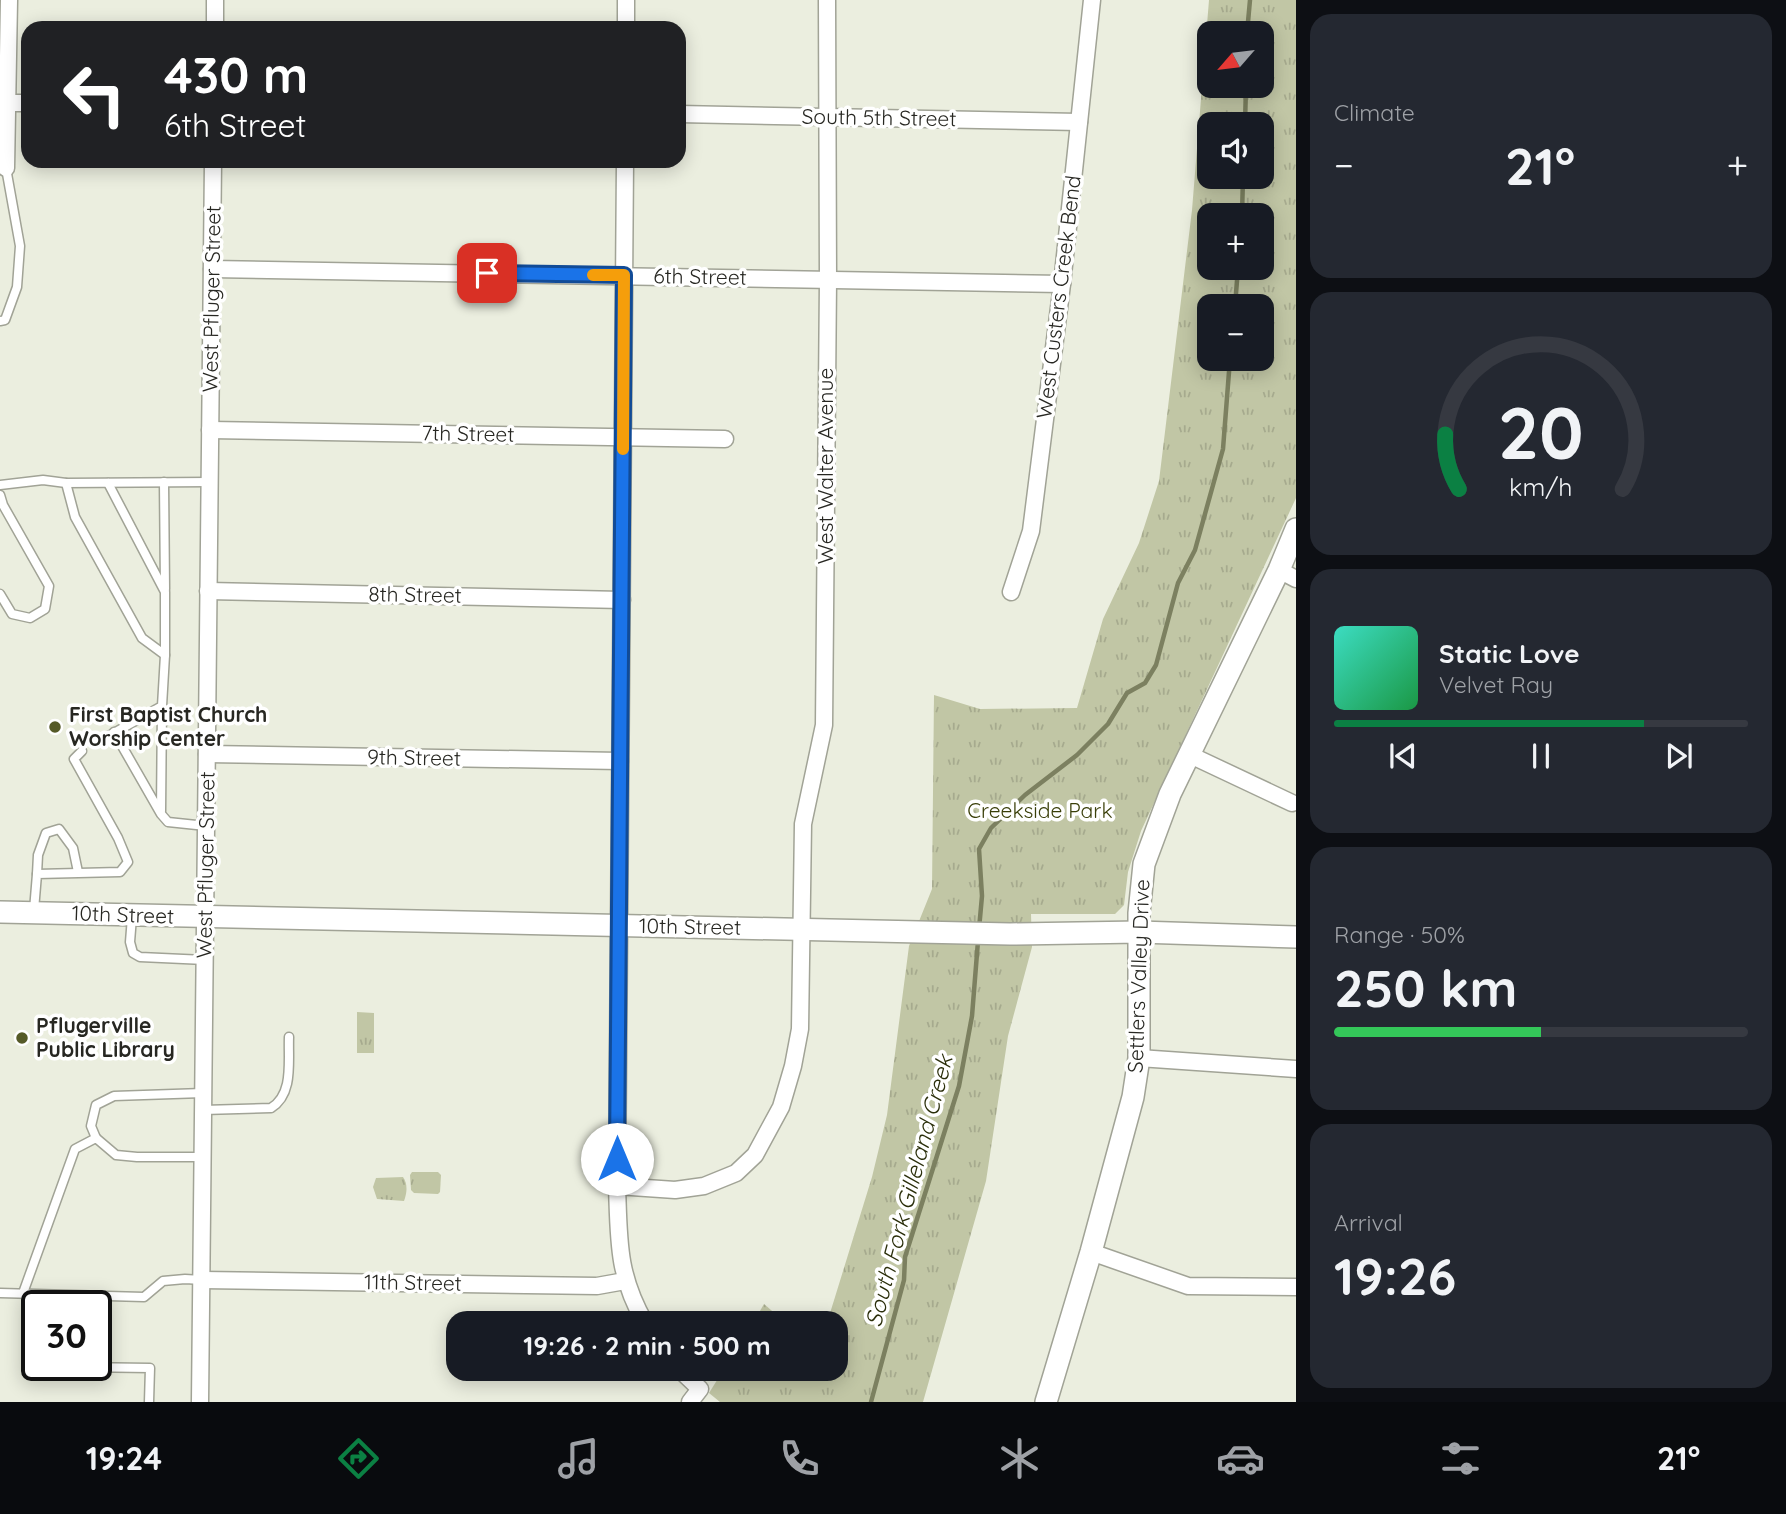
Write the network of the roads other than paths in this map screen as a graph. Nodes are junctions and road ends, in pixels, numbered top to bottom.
1 (9, 0) edge
2 (215, 0) edge
3 (626, 0) edge
4 (827, 0) edge
5 (1092, 0) edge
6 (215, 21) edge
7 (626, 21) edge
8 (4, 103) edge
9 (686, 114) edge
10 (827, 116) junction
11 (1079, 122) junction
12 (6, 168) joint
13 (213, 168) edge
14 (625, 168) edge
15 (212, 269) junction
16 (624, 275) junction
17 (828, 280) junction
18 (1062, 284) junction
19 (0, 321) edge
20 (210, 430) junction
21 (623, 437) junction
22 (725, 439) dead end
23 (164, 482) junction
24 (210, 482) junction
25 (66, 483) junction
26 (108, 483) junction
27 (0, 485) edge
28 (0, 495) edge
29 (1296, 529) edge
30 (1287, 574) edge
31 (208, 591) junction
32 (165, 592) junction
33 (1011, 592) dead end
34 (0, 594) edge
35 (622, 600) junction
36 (165, 656) junction
37 (162, 706) junction
38 (114, 732) junction
39 (96, 743) dead end
40 (82, 751) dead end
41 (207, 754) junction
42 (1188, 754) junction
43 (620, 761) junction
44 (1292, 803) dead end
45 (161, 814) junction
46 (206, 826) junction
47 (78, 872) junction
48 (37, 874) junction
49 (0, 912) edge
50 (34, 913) junction
51 (132, 915) junction
52 (205, 917) junction
53 (619, 925) junction
54 (802, 929) junction
55 (1139, 932) junction
56 (1296, 937) edge
57 (205, 960) junction
58 (289, 1037) dead end
59 (1139, 1058) junction
60 (1296, 1069) edge
61 (203, 1101) junction
62 (96, 1138) junction
63 (202, 1157) junction
64 (617, 1186) junction
65 (1091, 1252) junction
66 (202, 1280) junction
67 (625, 1281) junction
68 (1296, 1287) edge
69 (24, 1290) edge
70 (0, 1293) edge
71 (21, 1293) edge
72 (112, 1296) edge
73 (639, 1311) edge
74 (112, 1367) edge
75 (149, 1402) edge
76 (200, 1402) edge
77 (1046, 1402) edge

1 - 8 street
2 - 6 street
3 - 7 street
4 - 10 street, West Walter Avenue
5 - 11 street, West Custers Creek Bend
8 - 12 street
9 - 10 street, South 5th Street
10 - 11 street, South 5th Street
10 - 17 street, West Walter Avenue
11 - 18 street, West Custers Creek Bend
12 - 19 lane
13 - 15 street, West Pfluger Street
14 - 16 street
15 - 16 street, 6th Street
15 - 20 street, West Pfluger Street
16 - 17 street, 6th Street
16 - 21 street
17 - 18 street, 6th Street
17 - 54 street, West Walter Avenue
18 - 33 street, West Custers Creek Bend
20 - 21 street, 7th Street
20 - 24 street, West Pfluger Street
21 - 22 street, 7th Street
21 - 35 street
23 - 24 lane
23 - 26 lane
23 - 32 lane
24 - 31 street, West Pfluger Street
25 - 26 lane
25 - 27 lane
25 - 36 lane
26 - 32 lane
28 - 34 lane
29 - 30 street, Settlers Valley Drive
30 - 42 street, Settlers Valley Drive
31 - 35 street, 8th Street
31 - 41 street, West Pfluger Street
32 - 36 lane
35 - 43 street
36 - 37 lane
37 - 38 lane
37 - 45 lane
38 - 39 lane
38 - 45 lane
40 - 47 lane
41 - 43 street, 9th Street
41 - 46 street, West Pfluger Street
42 - 44 street
42 - 55 street, Settlers Valley Drive
43 - 53 street
45 - 46 lane
46 - 52 street, West Pfluger Street
47 - 48 lane
47 - 48 lane
48 - 50 lane
49 - 50 street, 10th Street
50 - 51 street, 10th Street
51 - 52 street, 10th Street
51 - 57 lane
52 - 53 street, 10th Street
52 - 57 street, West Pfluger Street
53 - 54 street, 10th Street
53 - 64 street
54 - 55 street, 10th Street
54 - 64 street, West Walter Avenue
55 - 56 street, 10th Street
55 - 59 street, Settlers Valley Drive
57 - 61 street, West Pfluger Street
58 - 61 lane
59 - 60 street
59 - 65 street, Settlers Valley Drive
61 - 62 lane
61 - 63 street, West Pfluger Street
62 - 63 lane
62 - 69 lane
63 - 66 street, West Pfluger Street
64 - 67 street
65 - 68 street
65 - 77 street, Settlers Valley Drive
66 - 67 street, 11th Street
66 - 72 lane
66 - 76 street, West Pfluger Street
67 - 73 street
70 - 71 lane
74 - 75 lane

